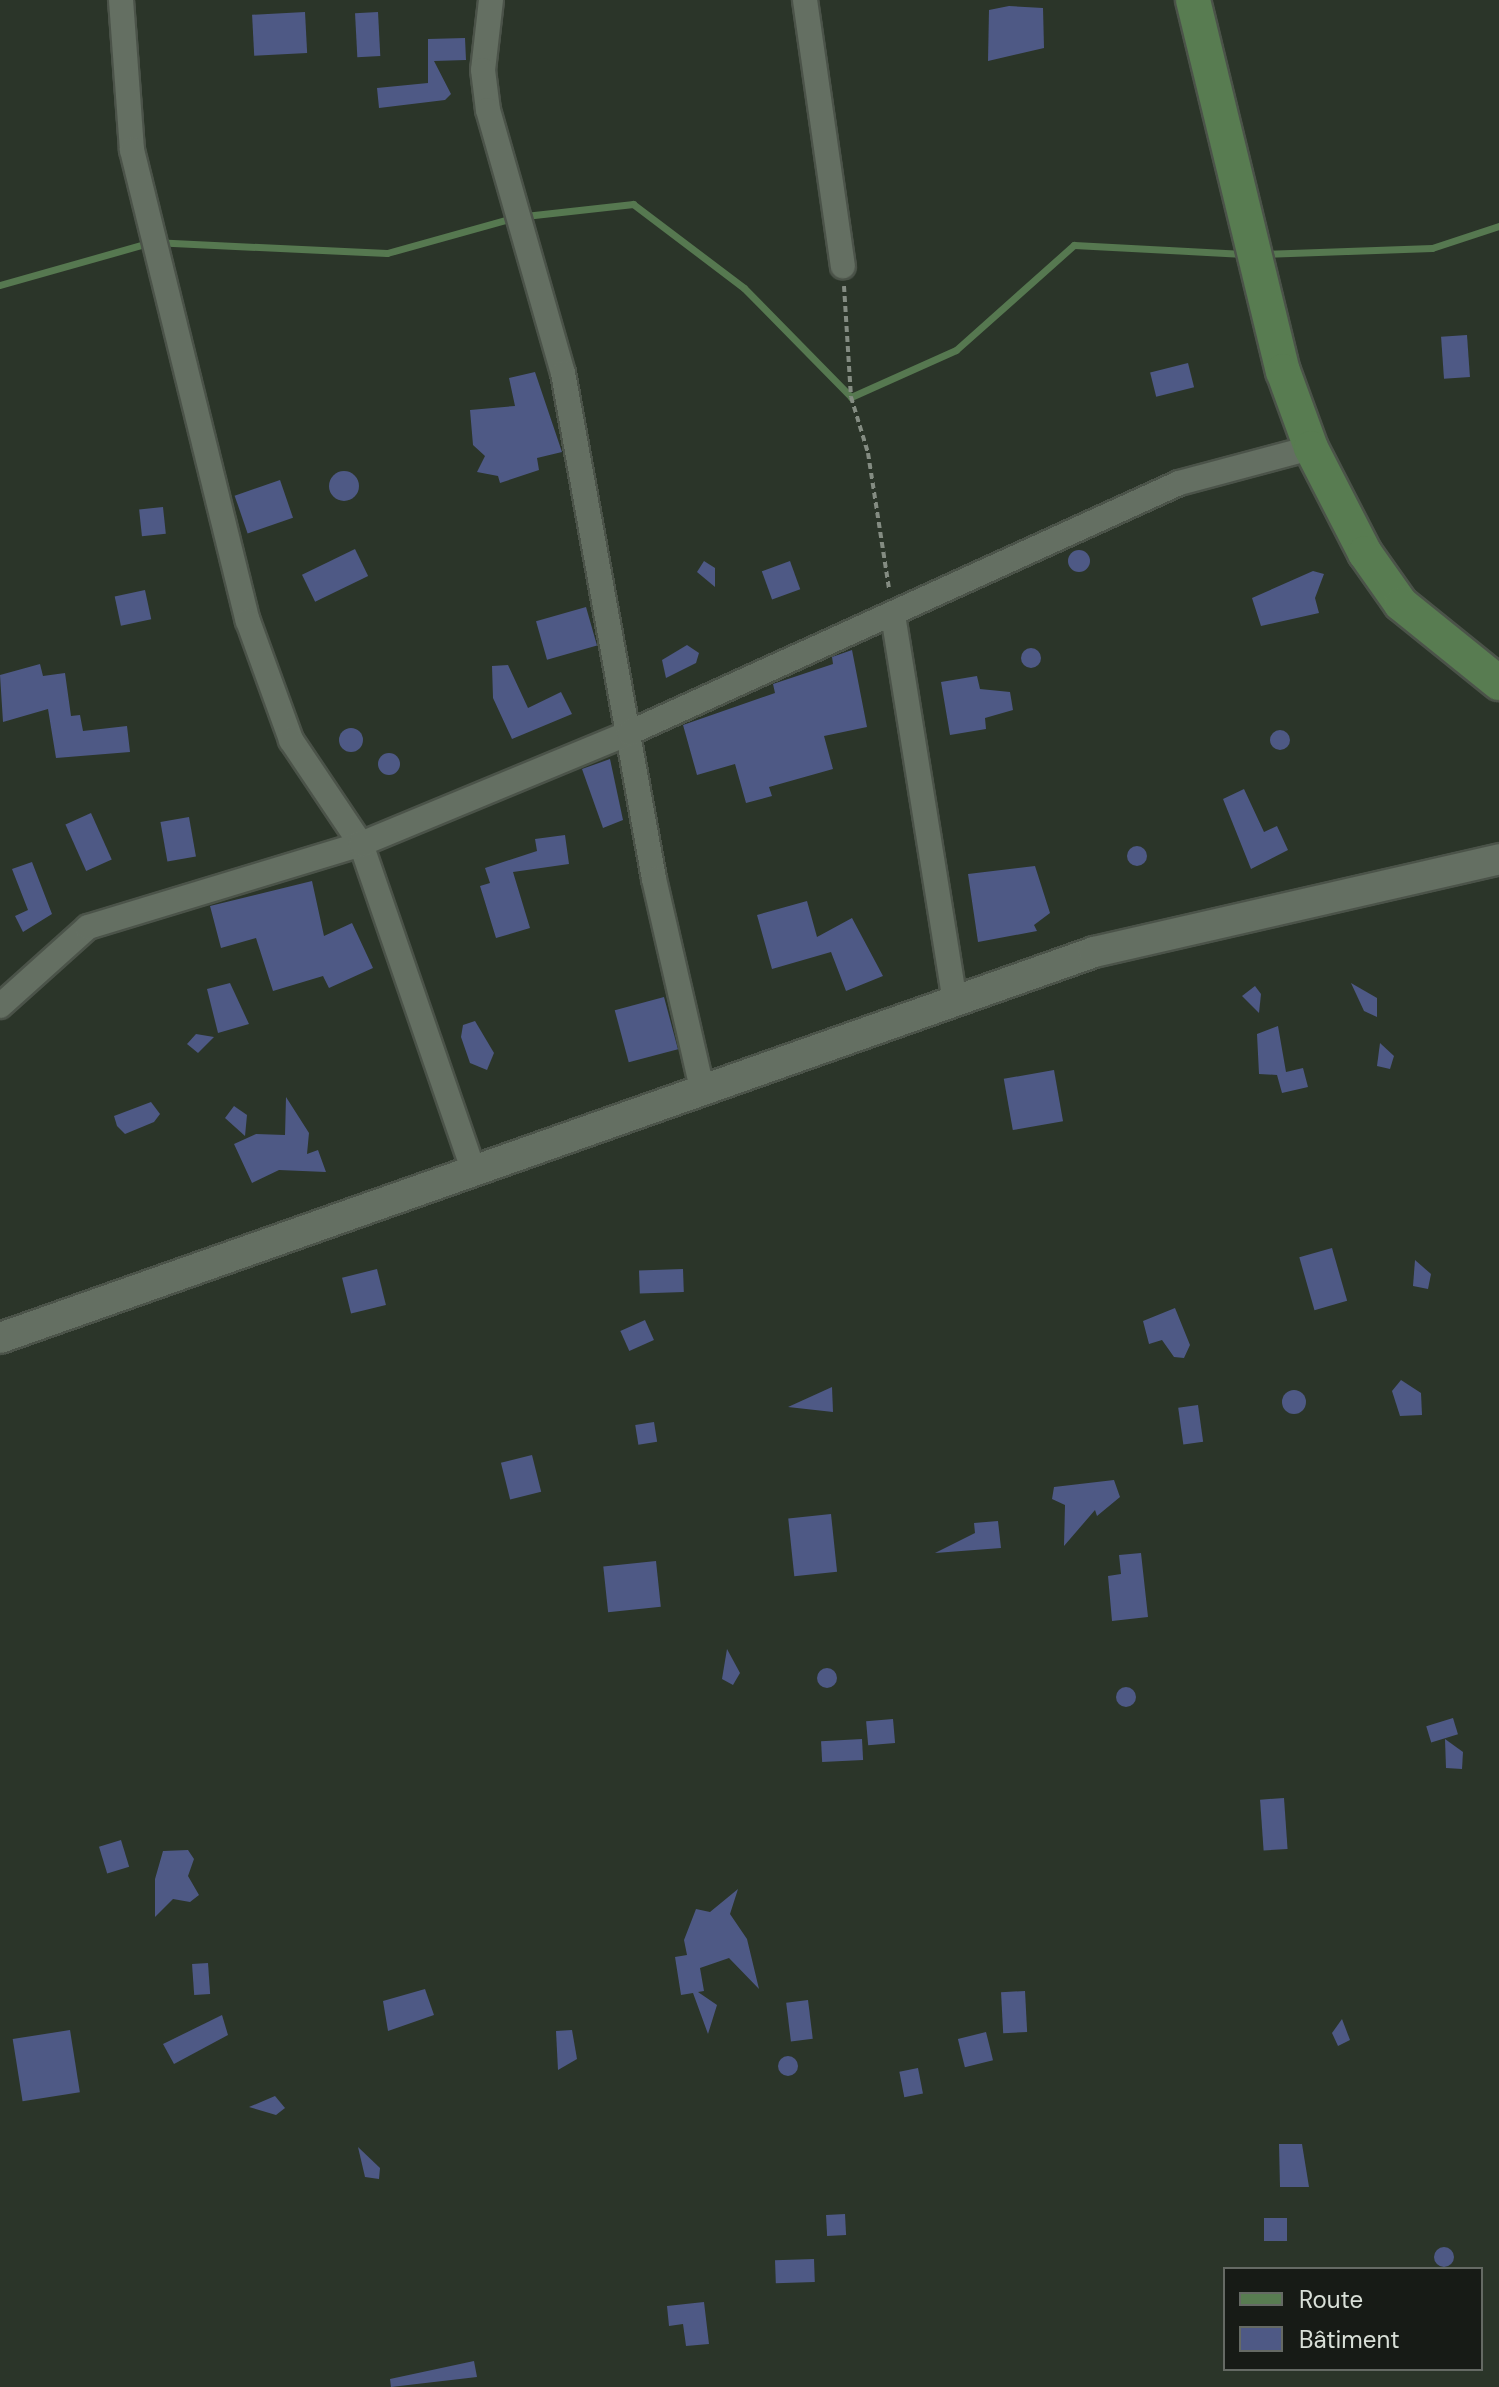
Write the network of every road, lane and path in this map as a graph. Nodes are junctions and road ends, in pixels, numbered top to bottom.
1 (121, 0) edge
2 (491, 0) edge
3 (805, 0) edge
4 (1193, 0) edge
5 (843, 266) joint
6 (1311, 448) junction
7 (893, 615) junction
8 (1499, 683) edge
9 (629, 733) junction
10 (361, 844) junction
11 (1499, 859) edge
12 (955, 1000) junction
13 (0, 1006) edge
14 (702, 1089) junction
15 (473, 1169) junction
16 (0, 1338) edge

1 - 10 street
2 - 9 street
3 - 5 street
4 - 6 main road
5 - 7 path
6 - 7 street
6 - 8 main road
7 - 9 street
7 - 12 street
9 - 10 street
9 - 14 street
10 - 13 street
10 - 15 street
11 - 12 street
12 - 14 street
14 - 15 street
15 - 16 street

